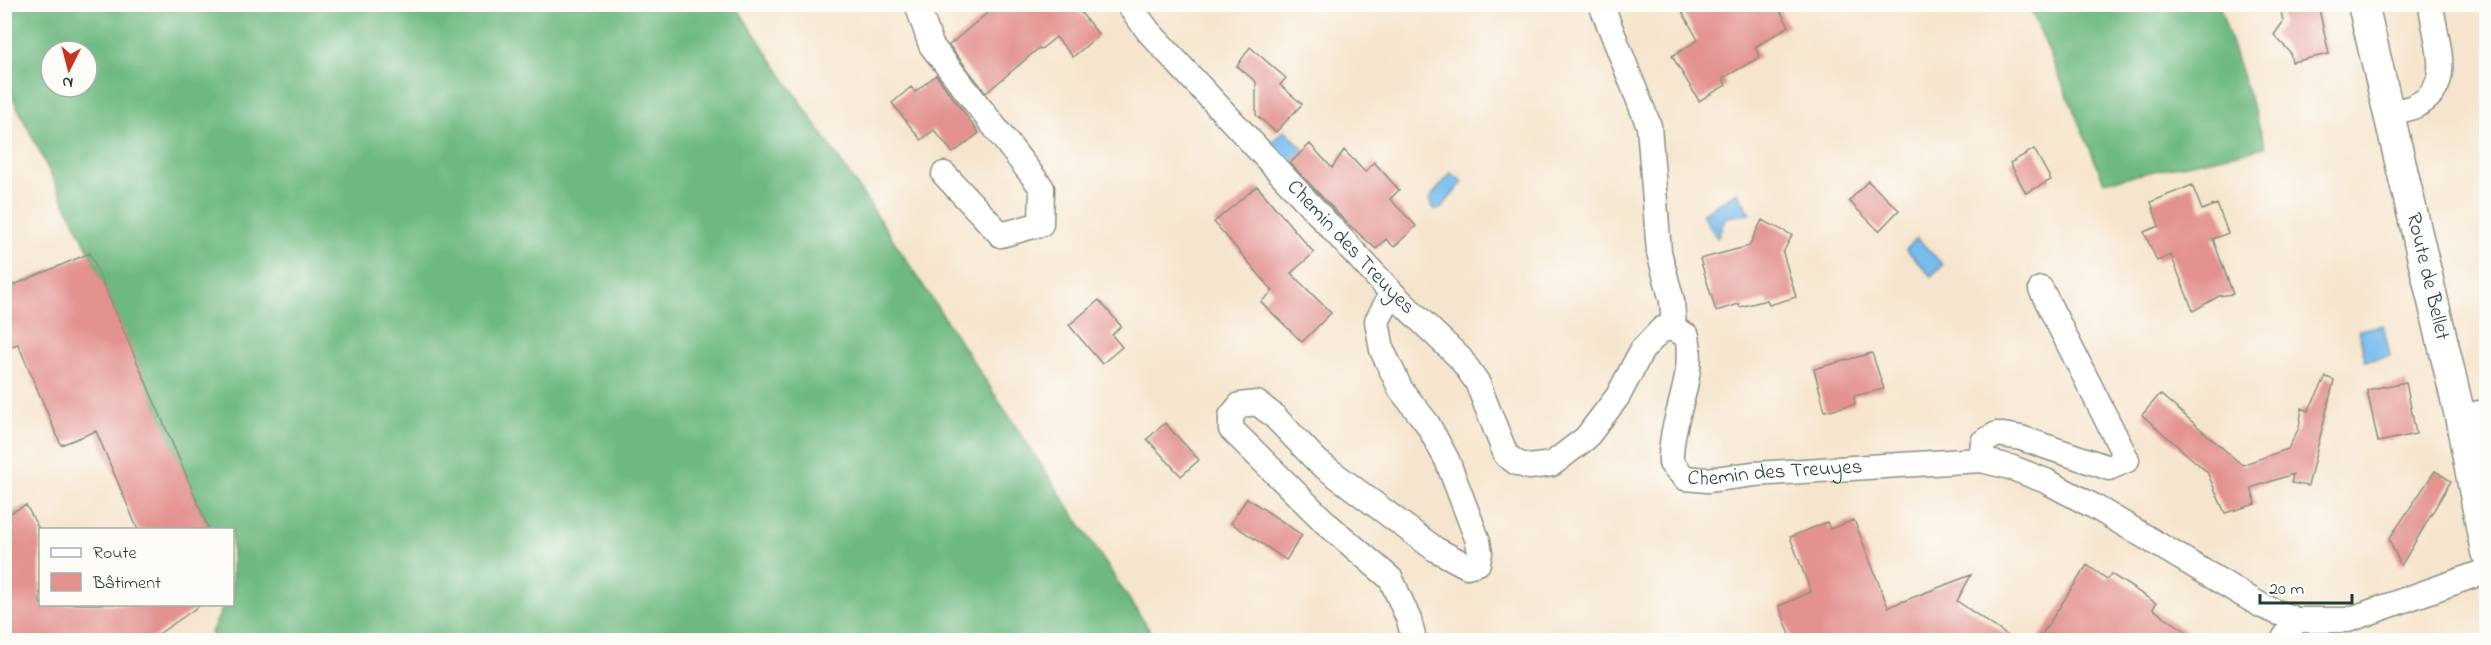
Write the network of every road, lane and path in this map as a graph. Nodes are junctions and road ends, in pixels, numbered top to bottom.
1 (917, 4) edge
2 (1128, 4) edge
3 (1600, 4) edge
4 (2363, 4) edge
5 (2432, 4) edge
6 (2387, 114) junction
7 (944, 174) dead end
8 (2041, 289) dead end
9 (1392, 293) junction
10 (1674, 329) junction
11 (2473, 414) edge
12 (1981, 459) junction
13 (2487, 552) edge
14 (2487, 571) edge
15 (2296, 620) junction
16 (1414, 640) edge
17 (2283, 640) edge

1 - 7 street
2 - 9 street, Chemin des Treuyes
3 - 10 street
4 - 6 street, Route de Bellet
5 - 6 street
6 - 11 street, Route de Bellet
8 - 12 street
9 - 10 street, Chemin des Treuyes
9 - 16 street
10 - 12 street, Chemin des Treuyes
11 - 13 street, Route de Bellet
12 - 15 street, Chemin des Treuyes
14 - 15 street, Chemin des Treuyes
15 - 17 street

